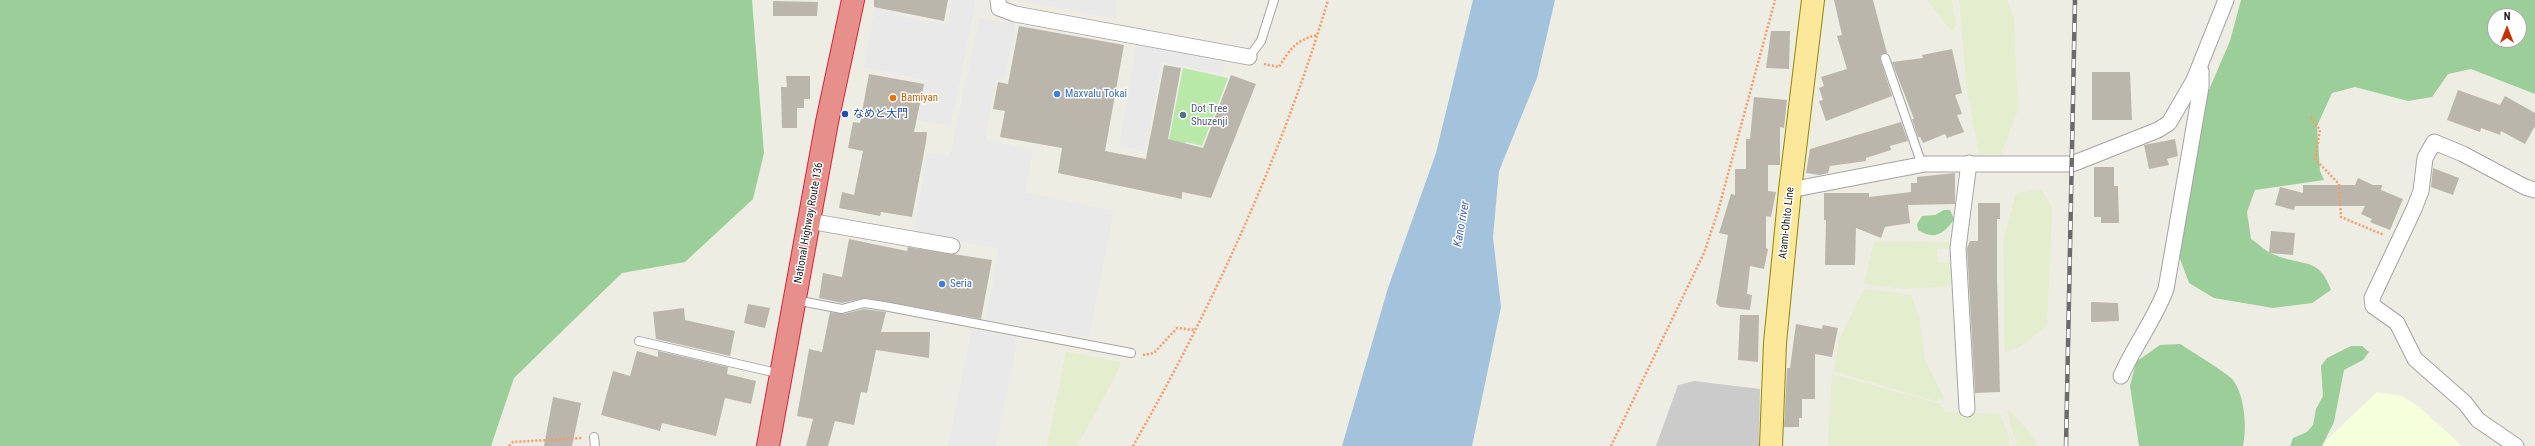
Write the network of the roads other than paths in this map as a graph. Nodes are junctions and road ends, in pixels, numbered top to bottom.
1 (854, 0) edge
2 (998, 0) edge
3 (1274, 0) edge
4 (1813, 0) edge
5 (2226, 0) edge
6 (1249, 56) joint
7 (1884, 58) dead end
8 (2202, 64) junction
9 (1969, 163) junction
10 (1922, 165) junction
11 (1790, 190) junction
12 (2535, 190) edge
13 (809, 221) junction
14 (952, 246) dead end
15 (794, 300) junction
16 (639, 341) dead end
17 (1131, 353) road end
18 (781, 374) junction
19 (2121, 376) dead end
20 (1966, 409) dead end
21 (594, 437) road end
22 (595, 446) edge
23 (768, 446) edge
24 (1771, 446) edge
25 (2516, 446) edge

1 - 13 highway, National Highway Route 136
2 - 6 street
3 - 6 lane
4 - 11 main road, Atami-Ohito Line
5 - 8 street
7 - 10 lane
8 - 9 street
8 - 19 street
9 - 10 street
9 - 20 street
10 - 11 street
11 - 24 main road, Atami-Ohito Line
12 - 25 street
13 - 14 street
13 - 15 highway, National Highway Route 136
15 - 17 lane
15 - 18 highway, National Highway Route 136
16 - 18 lane
18 - 23 highway, National Highway Route 136
21 - 22 lane

